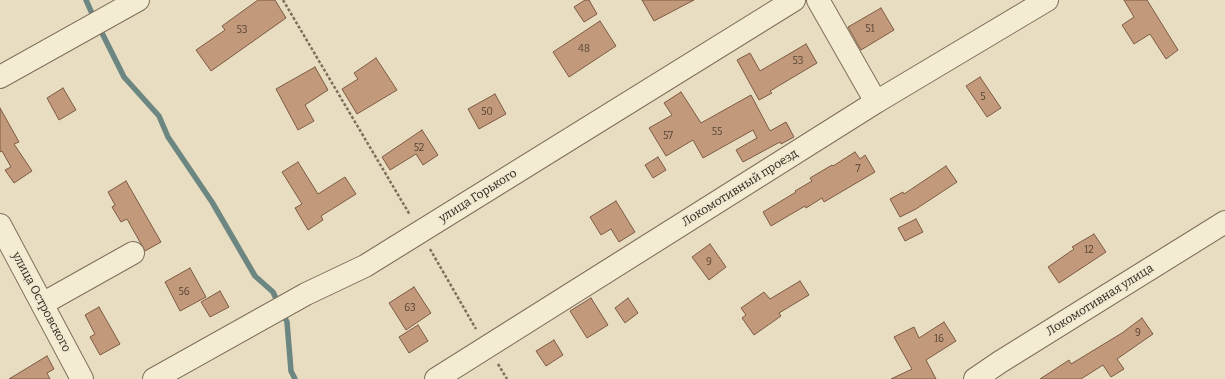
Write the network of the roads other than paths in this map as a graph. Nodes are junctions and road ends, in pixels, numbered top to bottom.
1 (138, 0) edge
2 (794, 0) edge
3 (818, 0) edge
4 (1047, 0) edge
5 (0, 77) edge
6 (876, 102) junction
7 (1225, 222) edge
8 (0, 225) edge
9 (133, 252) dead end
10 (42, 304) junction
11 (82, 379) edge
12 (154, 379) edge
13 (436, 379) edge
14 (975, 379) edge

1 - 5 street
2 - 12 street, улица Горького
3 - 6 street
4 - 6 street, Локомотивный проезд
6 - 13 street, Локомотивный проезд
7 - 14 street, Локомотивная улица
8 - 10 street, улица Островского
9 - 10 street
10 - 11 street, улица Островского

